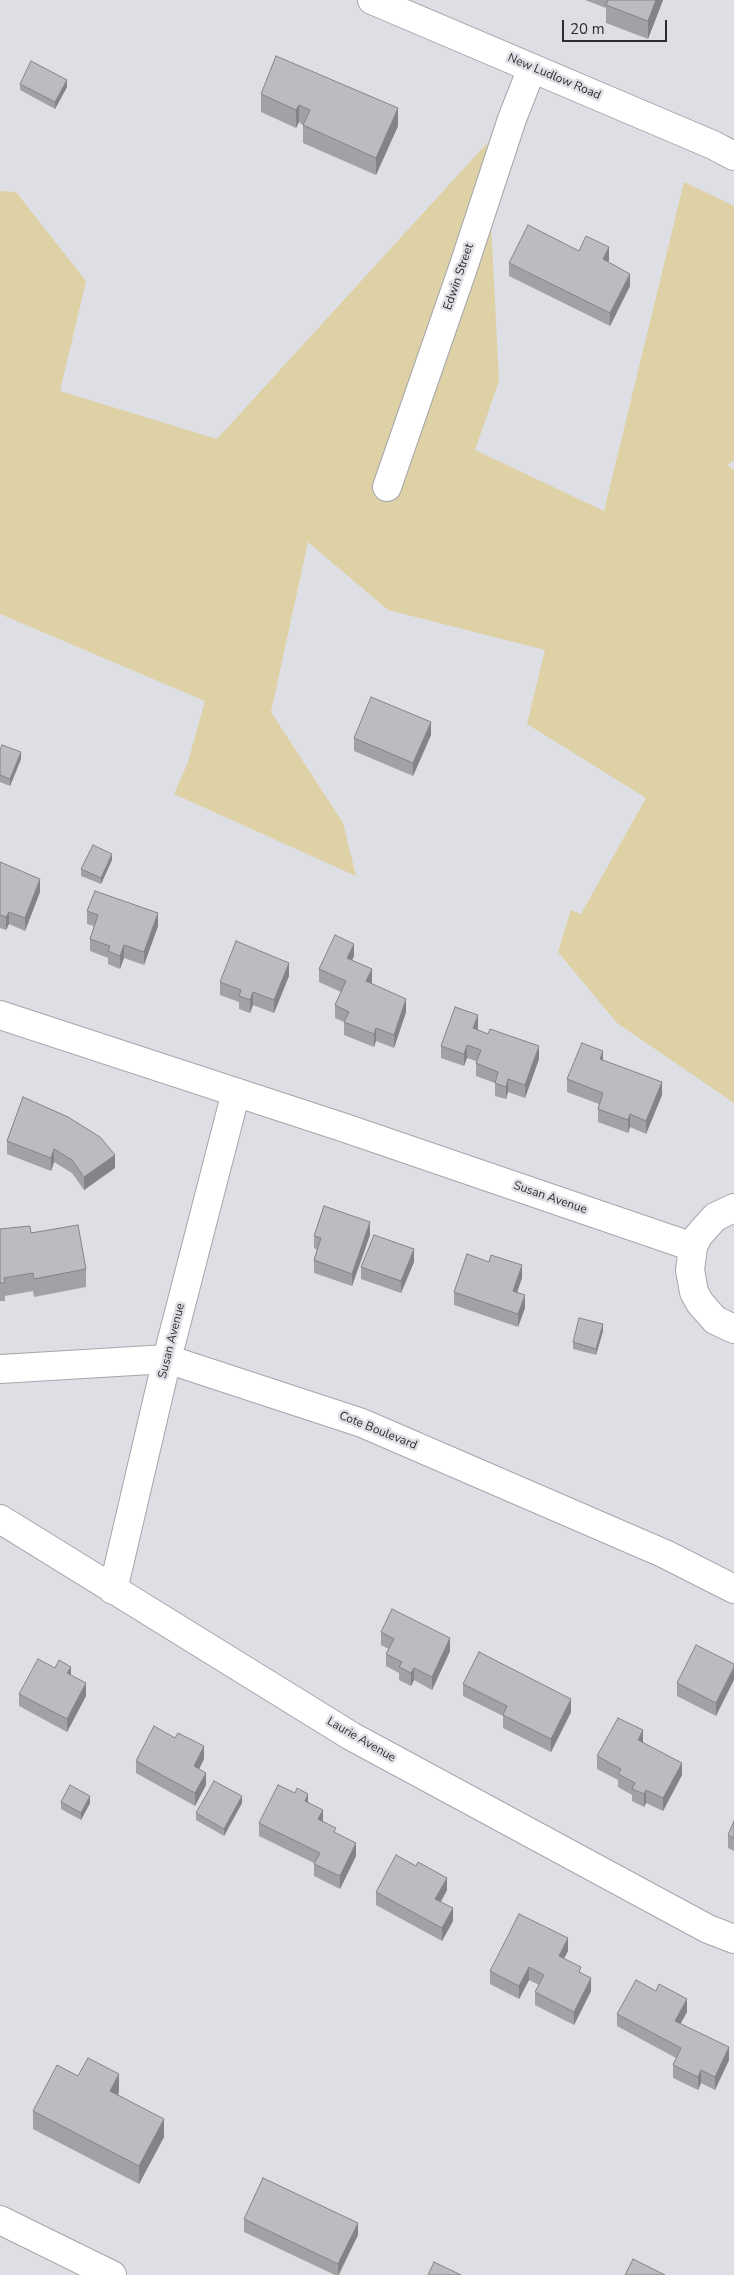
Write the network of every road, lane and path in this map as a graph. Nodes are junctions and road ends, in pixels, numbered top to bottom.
1 (372, 0) edge
2 (532, 68) junction
3 (734, 156) edge
4 (387, 487) dead end
5 (0, 1015) edge
6 (236, 1092) junction
7 (734, 1208) edge
8 (693, 1247) junction
9 (734, 1329) edge
10 (166, 1359) junction
11 (0, 1369) edge
12 (0, 1519) edge
13 (734, 1589) edge
14 (113, 1590) junction
15 (734, 1939) edge
16 (0, 2220) edge
17 (112, 2275) edge

1 - 2 street, New Ludlow Road
2 - 3 street, New Ludlow Road
2 - 4 street, Edwin Street
5 - 6 street, Susan Avenue
6 - 8 street, Susan Avenue
6 - 10 street, Susan Avenue
7 - 8 street
8 - 9 street
10 - 11 street, Cote Boulevard
10 - 13 street, Cote Boulevard
10 - 14 street, Susan Avenue
12 - 14 street, Laurie Avenue
14 - 15 street, Laurie Avenue
16 - 17 street

